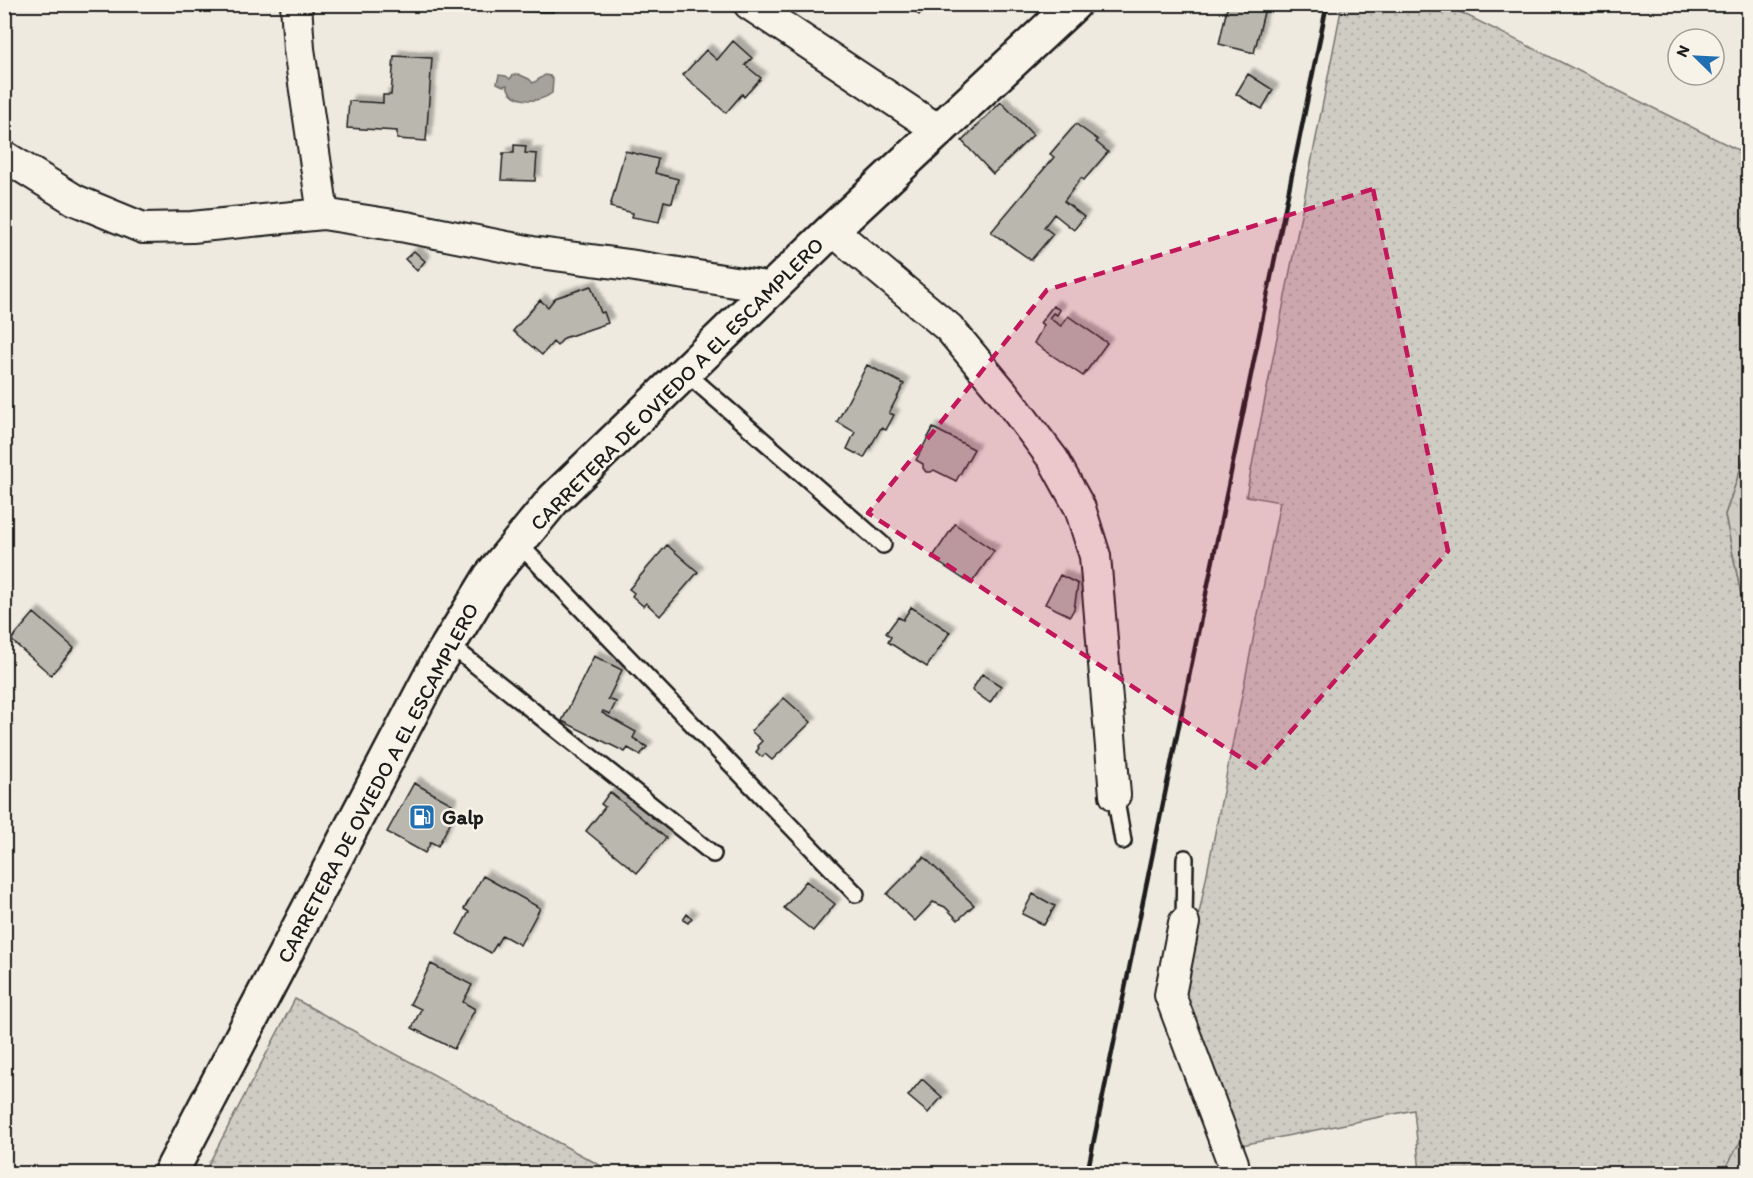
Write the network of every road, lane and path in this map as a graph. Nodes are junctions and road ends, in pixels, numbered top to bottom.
1 (296, 4) edge
2 (749, 4) edge
3 (1074, 4) edge
4 (940, 131) junction
5 (4, 156) edge
6 (323, 214) junction
7 (832, 230) junction
8 (772, 288) junction
9 (685, 372) junction
10 (518, 543) junction
11 (883, 545) dead end
12 (449, 644) junction
13 (1114, 795) joint
14 (1123, 841) dead end
15 (713, 854) dead end
16 (1185, 858) dead end
17 (856, 894) dead end
18 (1184, 923) joint
19 (170, 1173) edge
20 (1234, 1173) edge

1 - 6 street
2 - 4 street
3 - 4 street, CARRETERA DE OVIEDO A EL ESCAMPLERO
4 - 7 street, CARRETERA DE OVIEDO A EL ESCAMPLERO
5 - 6 street
6 - 8 street
7 - 8 street, CARRETERA DE OVIEDO A EL ESCAMPLERO
7 - 13 street
8 - 9 street, CARRETERA DE OVIEDO A EL ESCAMPLERO
9 - 10 street, CARRETERA DE OVIEDO A EL ESCAMPLERO
9 - 11 lane
10 - 12 street, CARRETERA DE OVIEDO A EL ESCAMPLERO
10 - 17 lane
12 - 15 lane
12 - 19 street, CARRETERA DE OVIEDO A EL ESCAMPLERO
13 - 14 lane
16 - 18 lane
18 - 20 street

